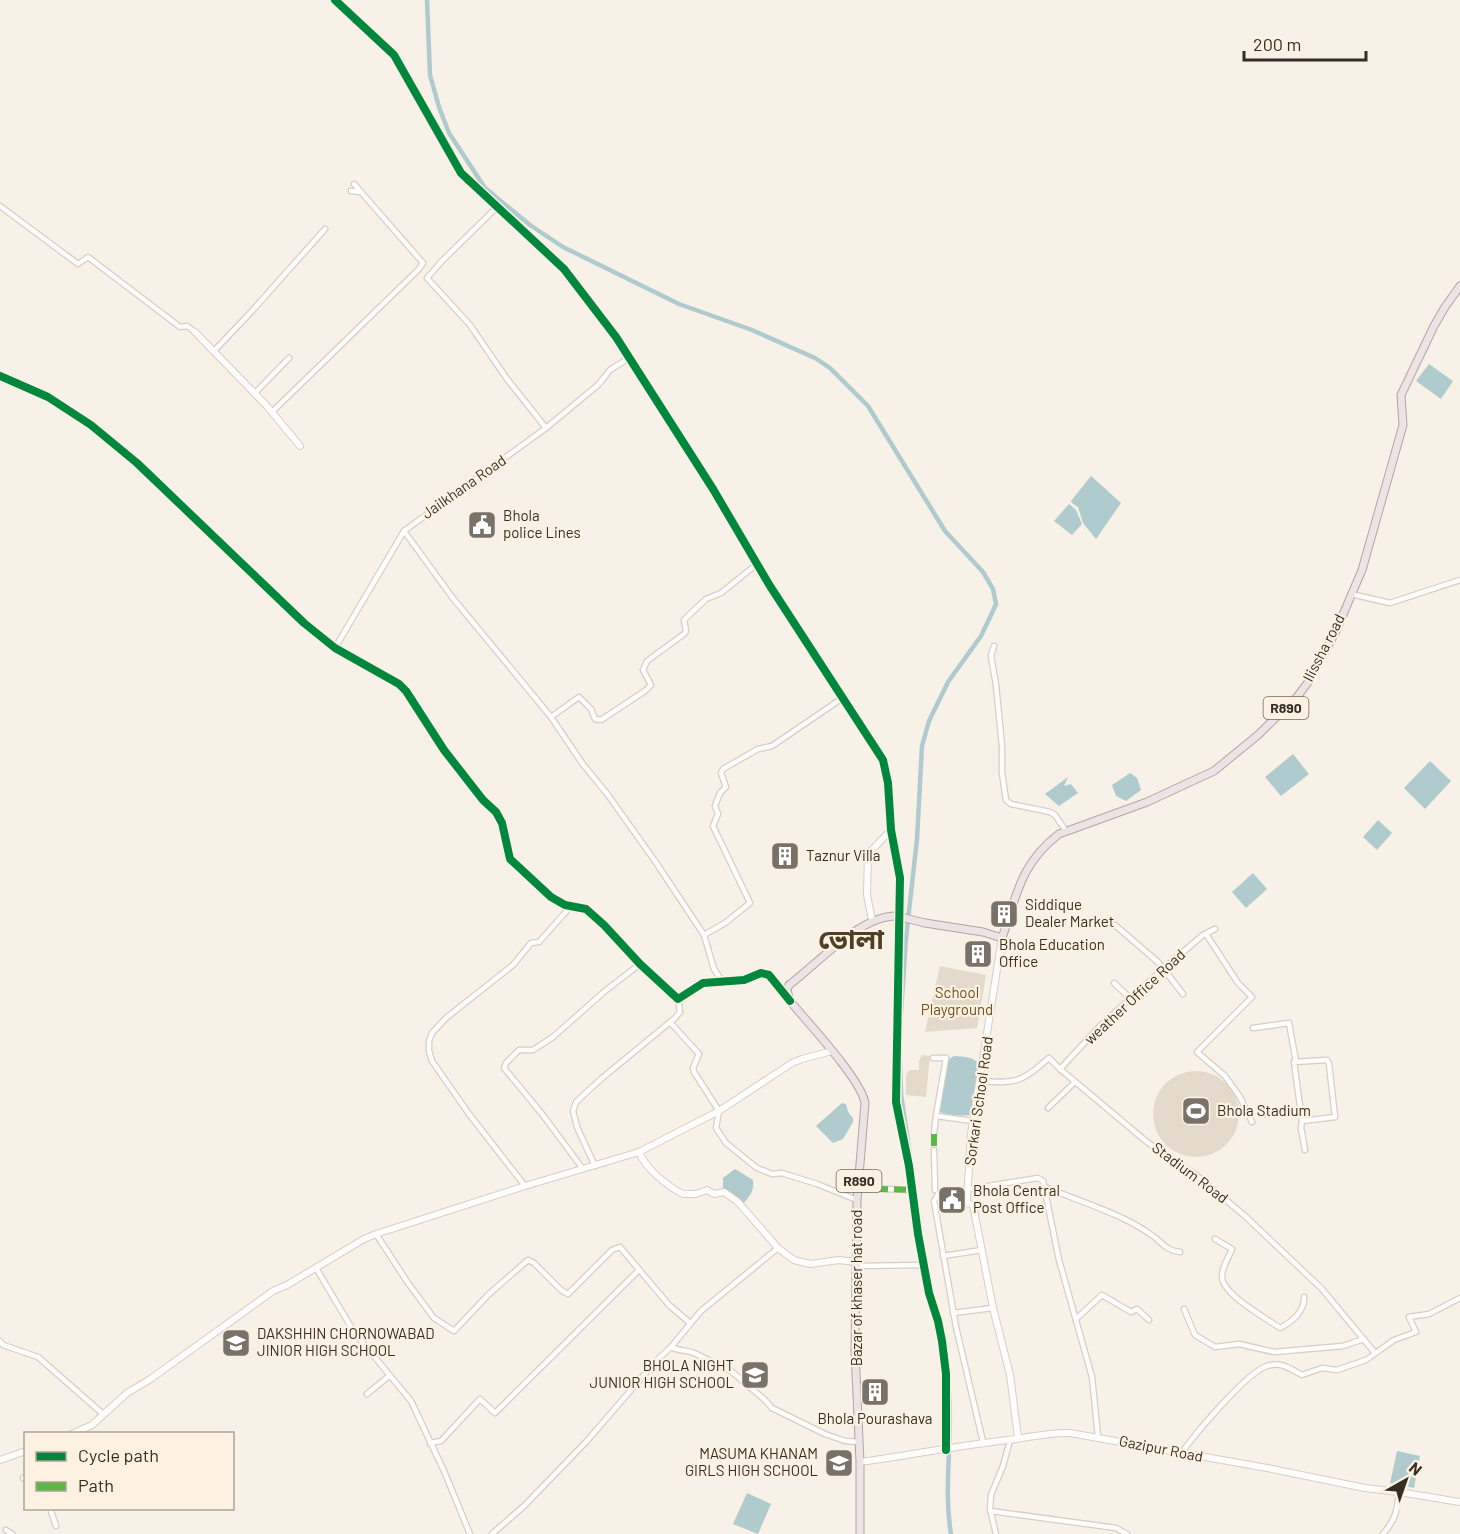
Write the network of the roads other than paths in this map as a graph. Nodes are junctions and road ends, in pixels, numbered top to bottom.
1 (335, 0) edge
2 (460, 173) joint
3 (354, 184) dead end
4 (351, 191) dead end
5 (361, 192) junction
6 (0, 207) edge
7 (497, 207) junction
8 (325, 229) dead end
9 (1460, 286) edge
10 (195, 332) joint
11 (214, 351) junction
12 (289, 358) dead end
13 (629, 358) junction
14 (0, 376) edge
15 (255, 393) junction
16 (272, 412) junction
17 (546, 428) junction
18 (300, 446) dead end
19 (404, 531) junction
20 (757, 564) junction
21 (1460, 580) edge
22 (1351, 594) junction
23 (994, 646) dead end
24 (335, 648) junction
25 (844, 697) junction
26 (551, 717) junction
27 (891, 830) junction
28 (1066, 831) junction
29 (571, 906) junction
30 (872, 920) junction
31 (1115, 925) dead end
32 (1215, 928) dead end
33 (1206, 934) junction
34 (704, 935) junction
35 (1002, 938) junction
36 (640, 964) junction
37 (1163, 969) junction
38 (722, 981) junction
39 (1114, 983) dead end
40 (1183, 994) dead end
41 (1130, 998) junction
42 (678, 999) junction
43 (790, 1001) junction
44 (670, 1022) junction
45 (1252, 1028) dead end
46 (832, 1051) junction
47 (933, 1058) dead end
48 (1296, 1062) junction
49 (1060, 1070) junction
50 (981, 1081) junction
51 (1075, 1082) junction
52 (1048, 1108) dead end
53 (719, 1111) junction
54 (936, 1116) junction
55 (973, 1121) junction
56 (1302, 1121) junction
57 (1252, 1122) dead end
58 (934, 1134) dead end
59 (934, 1150) dead end
60 (1305, 1150) dead end
61 (639, 1152) junction
62 (594, 1166) junction
63 (583, 1169) junction
64 (525, 1186) junction
65 (1045, 1187) junction
66 (858, 1188) junction
67 (911, 1190) junction
68 (935, 1190) dead end
69 (968, 1190) junction
70 (857, 1200) junction
71 (376, 1234) junction
72 (1215, 1239) dead end
73 (778, 1248) junction
74 (982, 1250) junction
75 (1180, 1252) dead end
76 (943, 1256) junction
77 (856, 1264) junction
78 (924, 1265) junction
79 (316, 1268) junction
80 (639, 1269) junction
81 (1304, 1296) dead end
82 (1460, 1298) edge
83 (993, 1308) junction
84 (1184, 1309) dead end
85 (953, 1312) junction
86 (1076, 1319) junction
87 (1149, 1320) dead end
88 (690, 1323) junction
89 (1364, 1339) junction
90 (0, 1341) edge
91 (671, 1347) junction
92 (1375, 1353) junction
93 (389, 1376) junction
94 (367, 1394) dead end
95 (103, 1414) junction
96 (76, 1432) edge
97 (1018, 1437) junction
98 (1098, 1437) junction
99 (1010, 1440) junction
100 (859, 1442) junction
101 (983, 1442) junction
102 (430, 1443) junction
103 (946, 1449) junction
104 (24, 1452) edge
105 (1181, 1454) junction
106 (0, 1460) edge
107 (860, 1462) junction
108 (1399, 1492) junction
109 (1460, 1502) edge
110 (50, 1510) edge
111 (991, 1511) junction
112 (56, 1526) dead end
113 (6, 1530) dead end
114 (1117, 1532) edge
115 (12, 1534) edge
116 (470, 1534) edge
117 (492, 1534) edge
118 (860, 1534) edge
119 (996, 1534) edge
120 (1127, 1534) edge
121 (1383, 1534) edge

1 - 2 street
2 - 7 street
3 - 5 street
4 - 5 street
5 - 16 street
6 - 10 street
7 - 13 street
7 - 17 street
8 - 11 street
9 - 22 main road, Ilissha road / R890
10 - 11 street
11 - 15 street
12 - 15 street
13 - 17 street, Jailkhana Road
13 - 20 street
14 - 24 street
15 - 16 street
16 - 18 street
17 - 19 street, Jailkhana Road
19 - 24 street, Jailkhana Road
19 - 26 street
20 - 25 street
20 - 26 street
21 - 22 street
22 - 28 main road, Ilissha road / R890
23 - 28 street
24 - 29 street
25 - 27 street
25 - 34 street
26 - 34 street
27 - 30 street
27 - 67 street
28 - 35 main road, Ilissha road / R890
29 - 36 street
29 - 64 street
30 - 35 main road, bridge
30 - 43 main road
31 - 37 street
32 - 33 street, weather Office Road
33 - 37 street, weather Office Road
33 - 57 street
34 - 38 street
35 - 50 street, Sorkari School Road
36 - 42 street
36 - 63 street
37 - 40 street
37 - 41 street, weather Office Road
38 - 42 street
38 - 43 street
39 - 41 street
41 - 49 street, weather Office Road
42 - 44 street
43 - 46 main road, Bazar of khaser hat road / R890
44 - 53 street
44 - 62 street
45 - 48 street
46 - 53 street
46 - 66 main road, Bazar of khaser hat road / R890
47 - 54 street
48 - 56 street
48 - 56 street
49 - 50 street, Stadium Road
49 - 51 street, Stadium Road
50 - 55 street, Sorkari School Road
51 - 52 street
51 - 89 street, Stadium Road
53 - 61 street
53 - 70 street
54 - 55 street
54 - 58 street
55 - 69 street, Sorkari School Road
56 - 60 street
59 - 68 street
61 - 62 street
61 - 73 street
62 - 63 street
63 - 64 street
64 - 71 street
65 - 69 street
65 - 75 street
65 - 86 street
66 - 67 street
66 - 70 main road, Bazar of khaser hat road / R890
67 - 78 street
69 - 74 street, Sorkari School Road
69 - 76 street
70 - 77 main road, Bazar of khaser hat road / R890
71 - 79 street
71 - 80 street
72 - 81 street
73 - 77 street
73 - 88 street
74 - 76 street
74 - 83 street, Sorkari School Road
76 - 85 street
77 - 78 street
77 - 100 main road, Bazar of khaser hat road / R890
78 - 103 street
79 - 93 street
79 - 95 street
80 - 88 street
80 - 102 street
82 - 92 street
83 - 85 street
83 - 97 street, Sorkari School Road
84 - 89 street
85 - 101 street
86 - 87 street
86 - 98 street
88 - 91 street
89 - 92 street, Stadium Road
90 - 95 street
91 - 100 street
91 - 117 street
92 - 105 street
93 - 94 street
93 - 102 street
95 - 96 street
97 - 98 street, Gazipur Road
97 - 99 street, Gazipur Road
98 - 105 street, Gazipur Road
99 - 101 street, Gazipur Road
99 - 111 street
100 - 107 main road, Bazar of khaser hat road / R890
101 - 103 street, Gazipur Road
102 - 116 street
103 - 107 street, Gazipur Road
104 - 106 street
105 - 108 street, Gazipur Road
107 - 118 main road, Bazar of khaser hat road / R890
108 - 109 street, Gazipur Road
108 - 121 street
110 - 112 street
111 - 114 street
111 - 119 street
113 - 115 street
114 - 120 street

